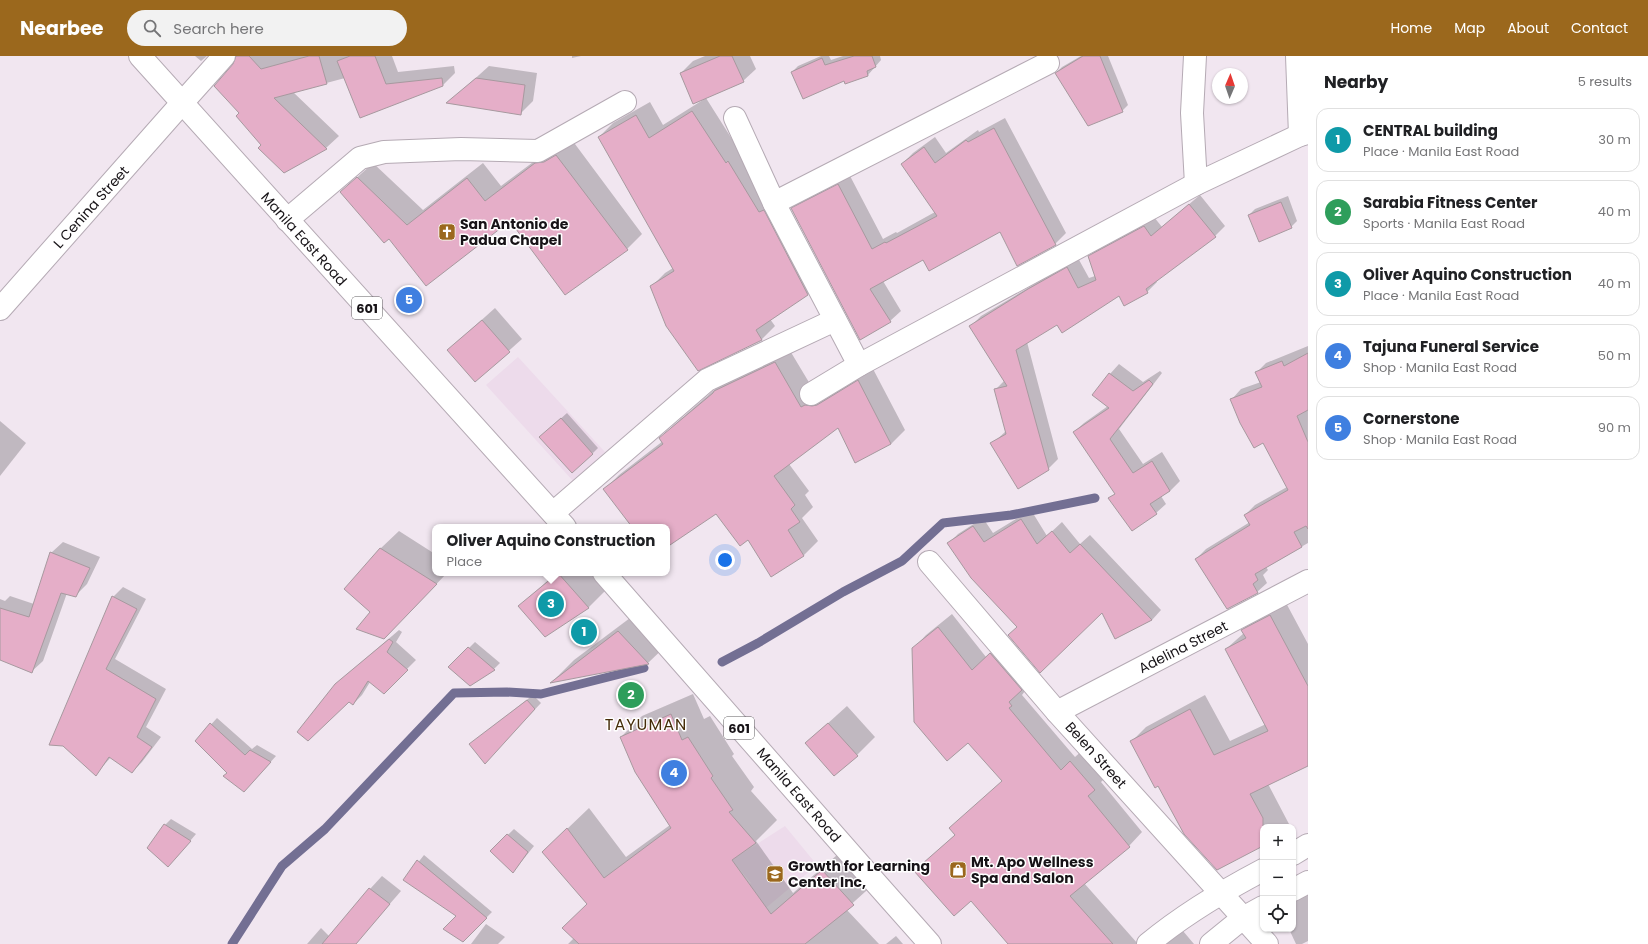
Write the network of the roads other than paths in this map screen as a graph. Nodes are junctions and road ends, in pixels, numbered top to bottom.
1 (140, 56) edge
2 (224, 56) edge
3 (1195, 56) edge
4 (1297, 56) edge
5 (1048, 63) dead end
6 (625, 102) dead end
7 (182, 103) junction
8 (735, 118) dead end
9 (1304, 134) edge
10 (1196, 184) junction
11 (774, 203) junction
12 (287, 220) junction
13 (0, 309) edge
14 (836, 320) junction
15 (859, 365) junction
16 (811, 394) dead end
17 (559, 520) edge
18 (929, 562) dead end
19 (607, 576) edge
20 (1308, 581) edge
21 (1057, 712) junction
22 (1308, 846) edge
23 (1296, 852) edge
24 (1260, 872) edge
25 (1308, 882) edge
26 (1296, 888) edge
27 (1221, 892) junction
28 (1260, 909) edge
29 (1243, 918) junction
30 (930, 944) edge
31 (1148, 944) edge
32 (1211, 944) edge
33 (1267, 944) edge

1 - 7 street, Manila East Road / 601
2 - 7 street, L Cenina Street
3 - 10 street
4 - 9 street
5 - 11 street
6 - 12 street
7 - 12 street, Manila East Road / 601
7 - 13 street, L Cenina Street
8 - 11 street
9 - 10 street
10 - 15 street
11 - 14 street
12 - 17 street, Manila East Road / 601
14 - 15 street
14 - 17 street
15 - 16 street
18 - 21 street, Belen Street
19 - 30 street, Manila East Road / 601
20 - 21 street, Adelina Street
21 - 27 street, Belen Street
22 - 23 street
24 - 27 street
25 - 26 street
27 - 29 street, Belen Street
27 - 31 street
28 - 29 street
29 - 32 street
29 - 33 street, Belen Street

